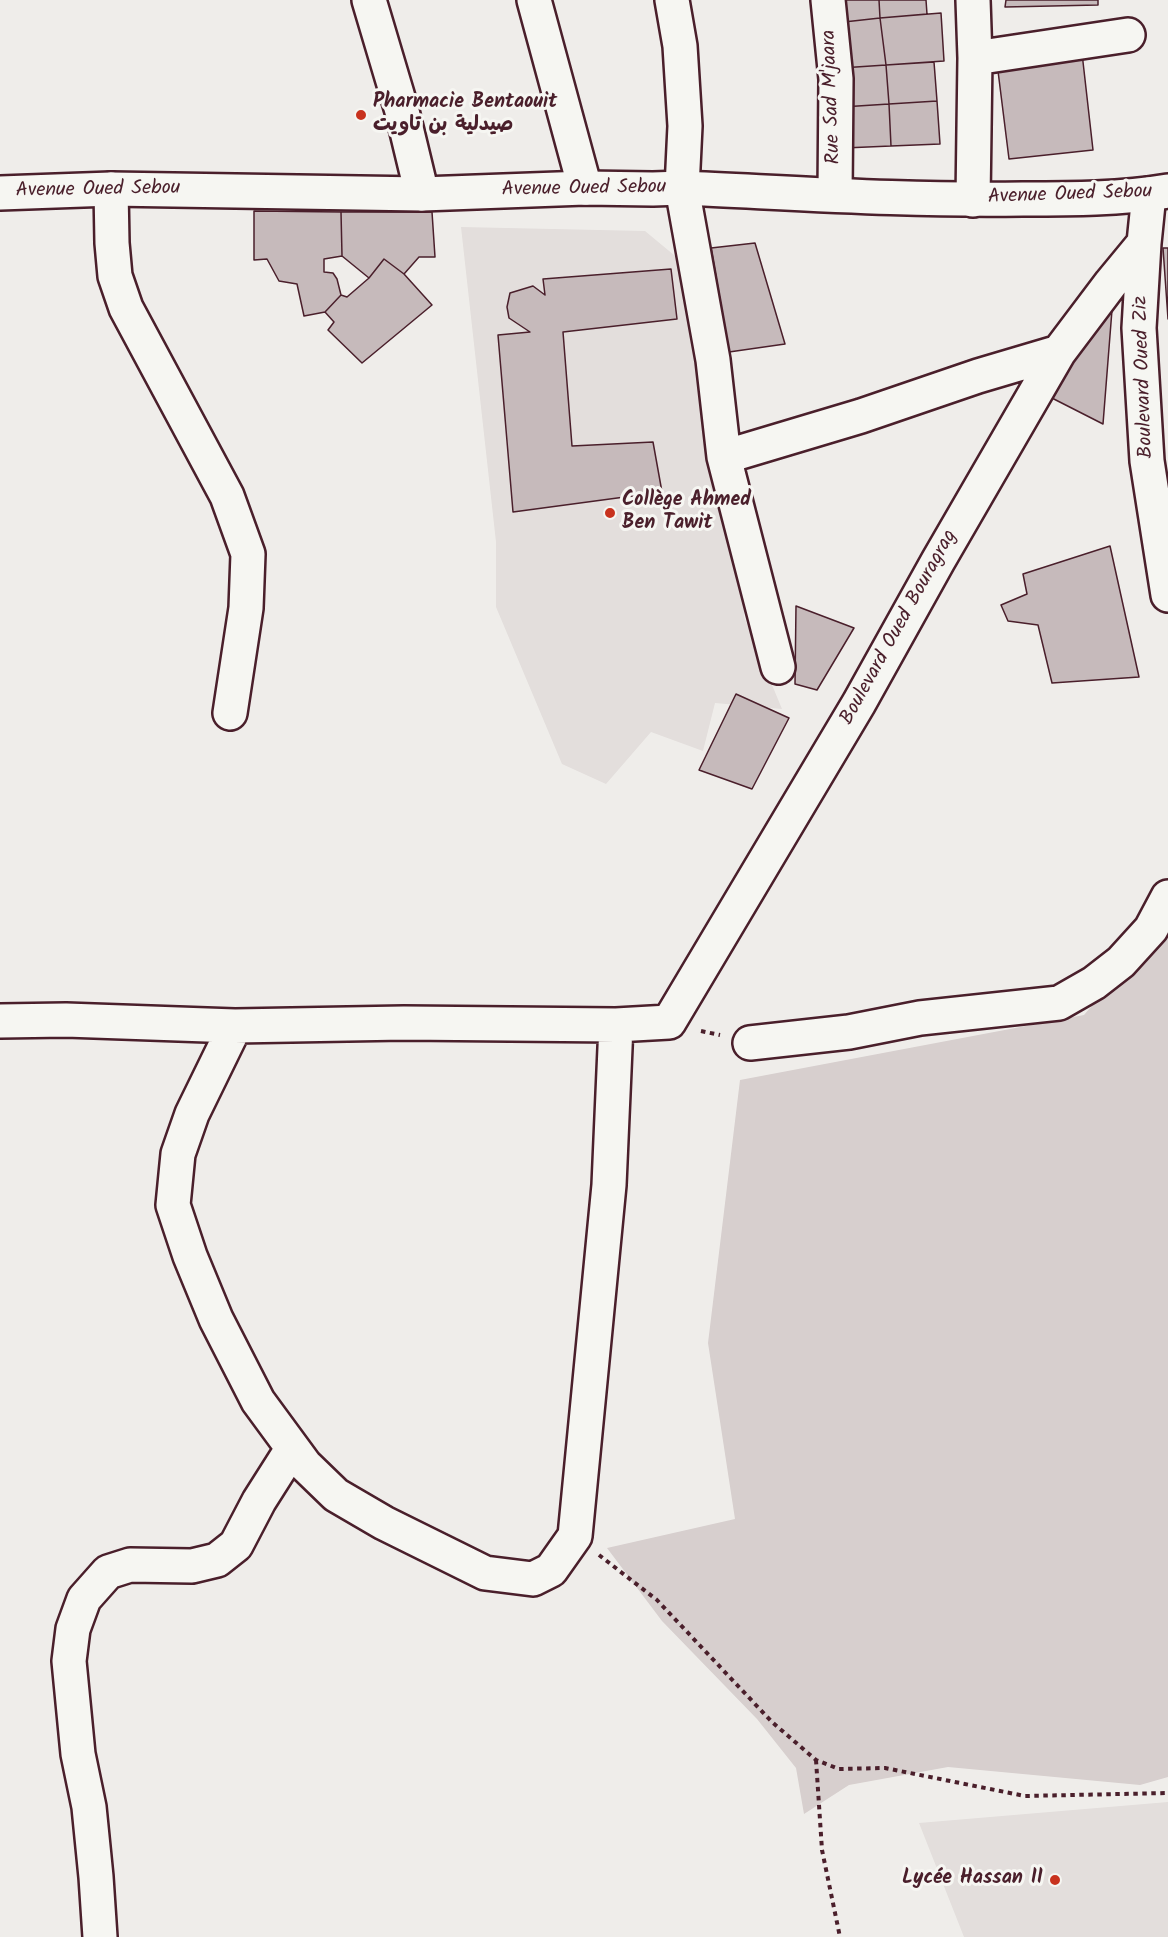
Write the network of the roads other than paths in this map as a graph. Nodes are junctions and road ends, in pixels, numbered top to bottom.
1 (369, 0) edge
2 (534, 0) edge
3 (672, 0) edge
4 (828, 0) edge
5 (973, 0) edge
6 (1128, 35) dead end
7 (975, 58) junction
8 (585, 188) junction
9 (682, 188) junction
10 (111, 189) junction
11 (0, 193) edge
12 (1159, 193) edge
13 (422, 194) junction
14 (835, 195) junction
15 (973, 200) junction
16 (1144, 243) junction
17 (1059, 352) junction
18 (724, 457) junction
19 (1168, 595) edge
20 (778, 667) dead end
21 (230, 713) dead end
22 (1168, 897) edge
23 (0, 1021) edge
24 (616, 1025) junction
25 (235, 1026) junction
26 (750, 1043) road end
27 (292, 1449) junction
28 (100, 1937) edge

1 - 13 street
2 - 8 street
3 - 9 street
4 - 14 street, Rue Sad M'jaara
5 - 7 street
6 - 7 street
7 - 15 street
8 - 9 street, Avenue Oued Sebou
8 - 13 street, Avenue Oued Sebou
9 - 14 street, Avenue Oued Sebou
9 - 18 street
10 - 11 street, Avenue Oued Sebou
10 - 13 street, Avenue Oued Sebou
10 - 21 street
12 - 15 street, Avenue Oued Sebou
12 - 16 street, Boulevard Oued Ziz
14 - 15 street, Avenue Oued Sebou
16 - 17 street, Boulevard Oued Bouragrag
16 - 19 street, Boulevard Oued Ziz
17 - 18 street
17 - 24 street, Boulevard Oued Bouragrag
18 - 20 street
22 - 26 street
23 - 25 street
24 - 25 street
24 - 27 street
25 - 27 street
27 - 28 street

